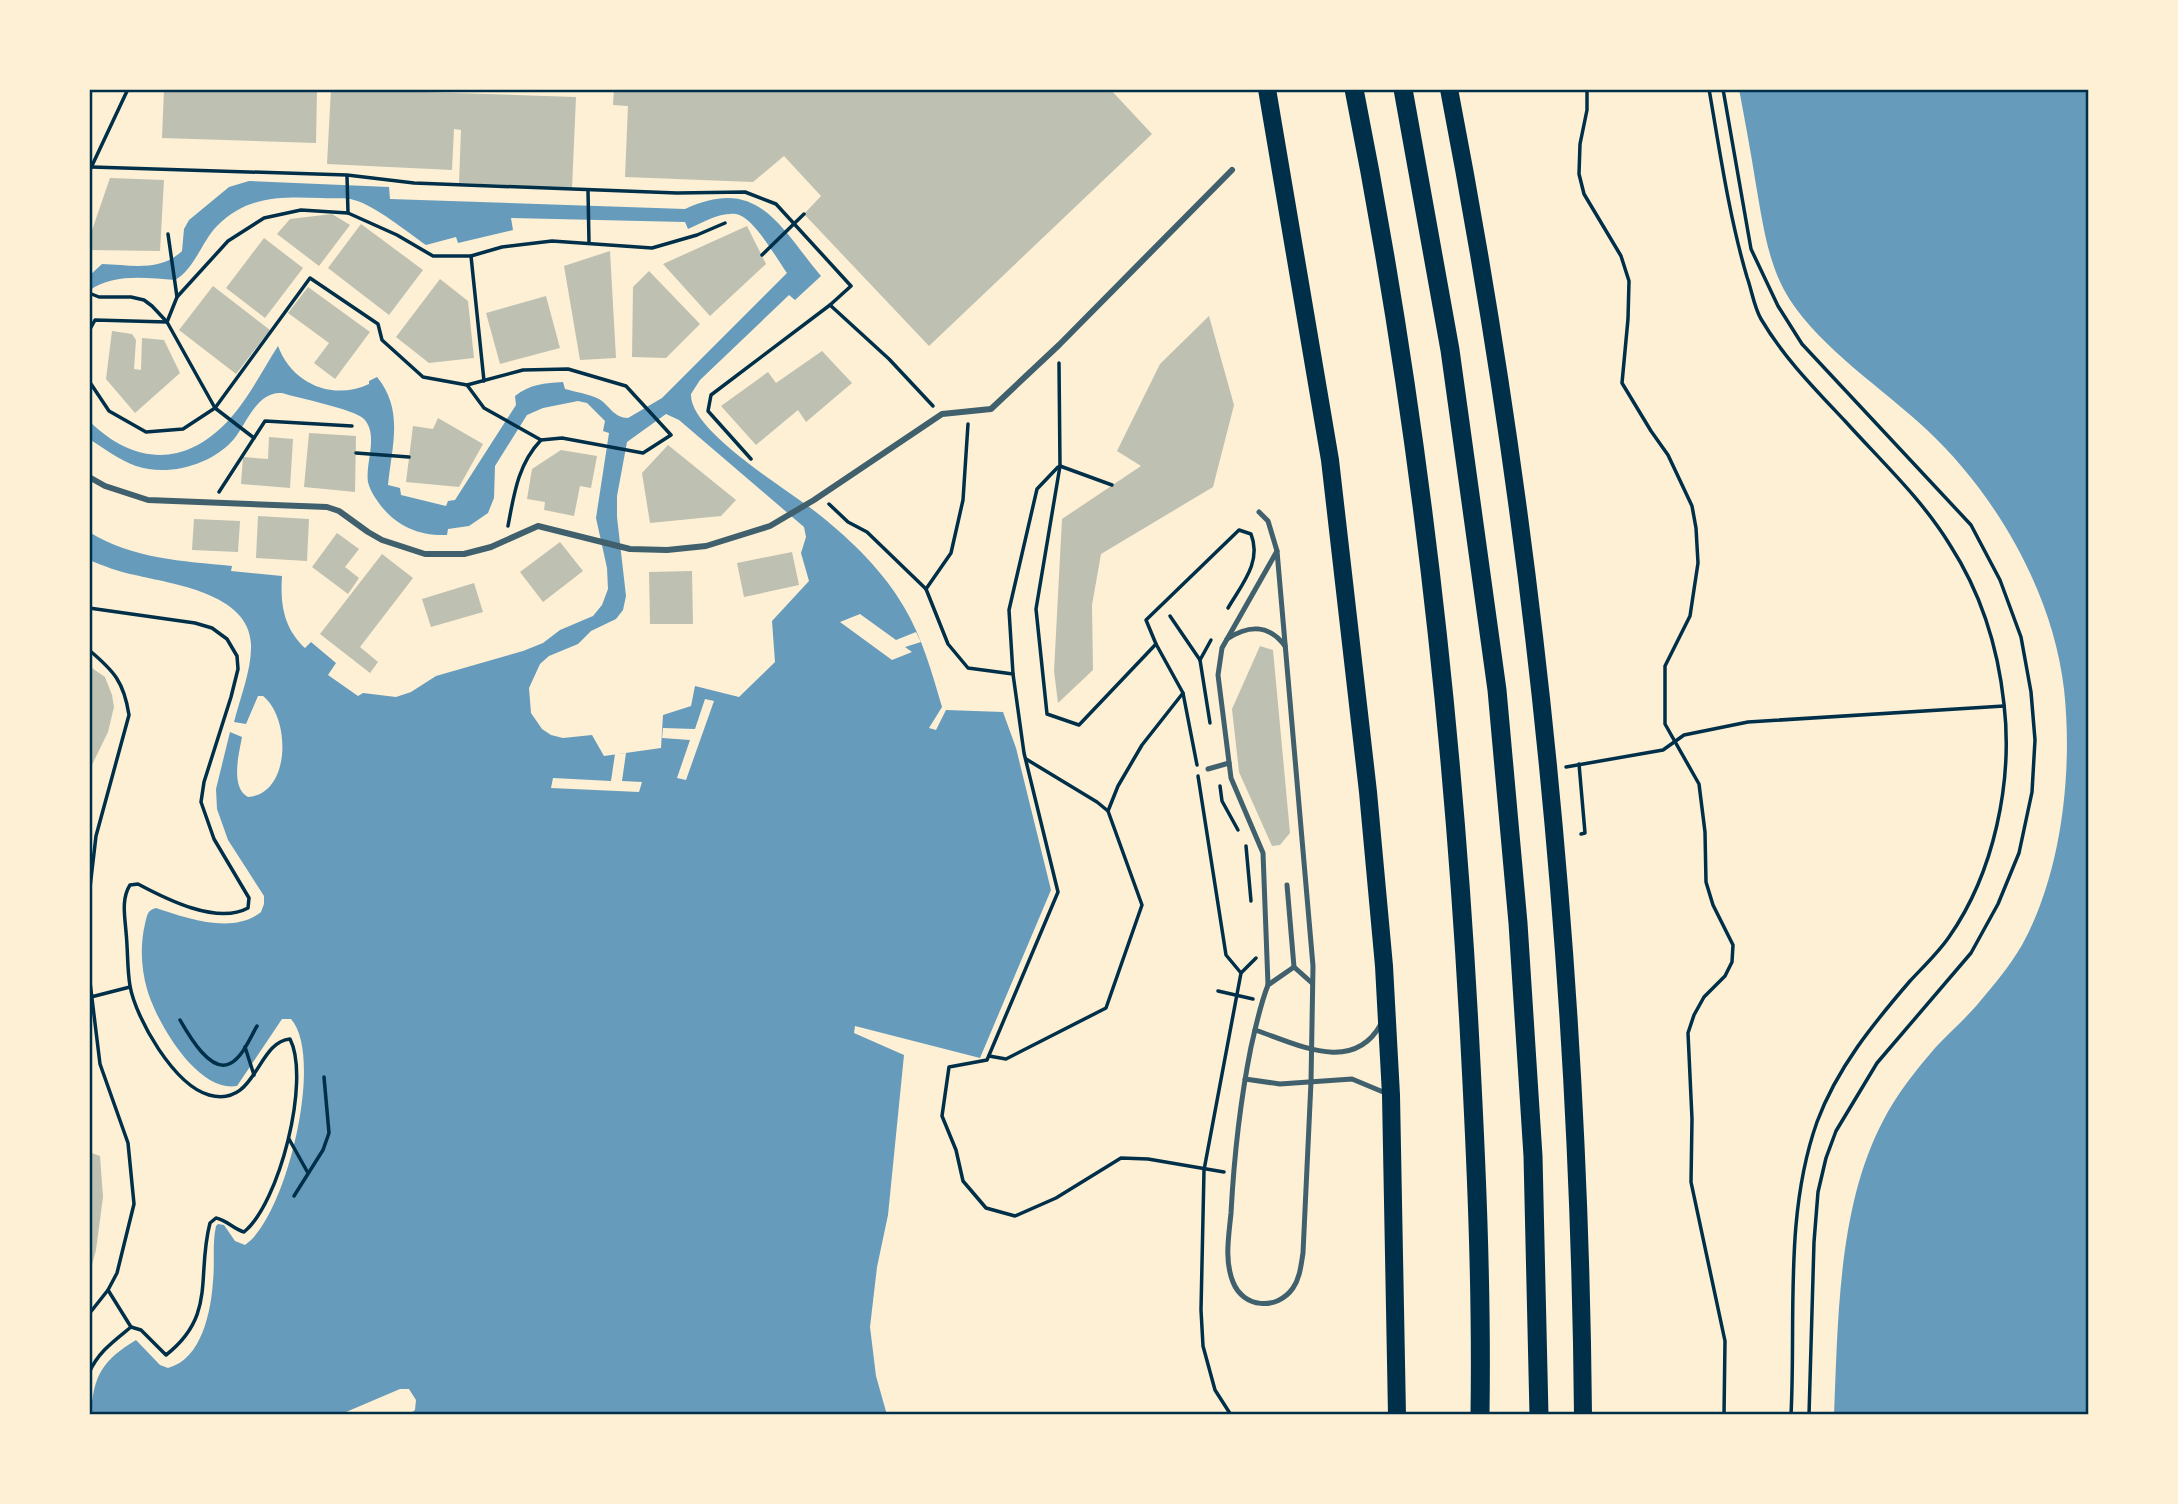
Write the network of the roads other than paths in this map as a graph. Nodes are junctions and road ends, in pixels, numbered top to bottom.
1 (1267, 89) edge
2 (1354, 89) edge
3 (1403, 89) edge
4 (1449, 89) edge
5 (1232, 170) dead end
6 (89, 477) edge
7 (1259, 512) dead end
8 (1278, 551) junction
9 (1226, 639) junction
10 (1285, 646) junction
11 (1229, 763) junction
12 (1208, 769) dead end
13 (1287, 885) dead end
14 (1294, 967) junction
15 (1312, 983) junction
16 (1268, 985) junction
17 (1387, 1012) junction
18 (1255, 1030) junction
19 (1312, 1049) junction
20 (1245, 1079) junction
21 (1311, 1082) junction
22 (1391, 1095) junction
23 (1396, 1415) edge
24 (1479, 1415) edge
25 (1539, 1415) edge
26 (1583, 1415) edge

1 - 17 main road
2 - 24 highway
3 - 25 highway
4 - 26 main road
5 - 6 street
7 - 8 lane
8 - 9 lane
8 - 10 lane
9 - 10 lane
9 - 11 lane
10 - 15 lane
11 - 12 lane
11 - 16 lane
13 - 14 lane
14 - 15 lane
14 - 16 lane
15 - 19 lane
16 - 18 lane
17 - 19 lane
17 - 22 main road
18 - 19 lane
18 - 20 lane
19 - 21 lane
20 - 21 lane
20 - 21 lane
21 - 22 lane
22 - 23 main road

